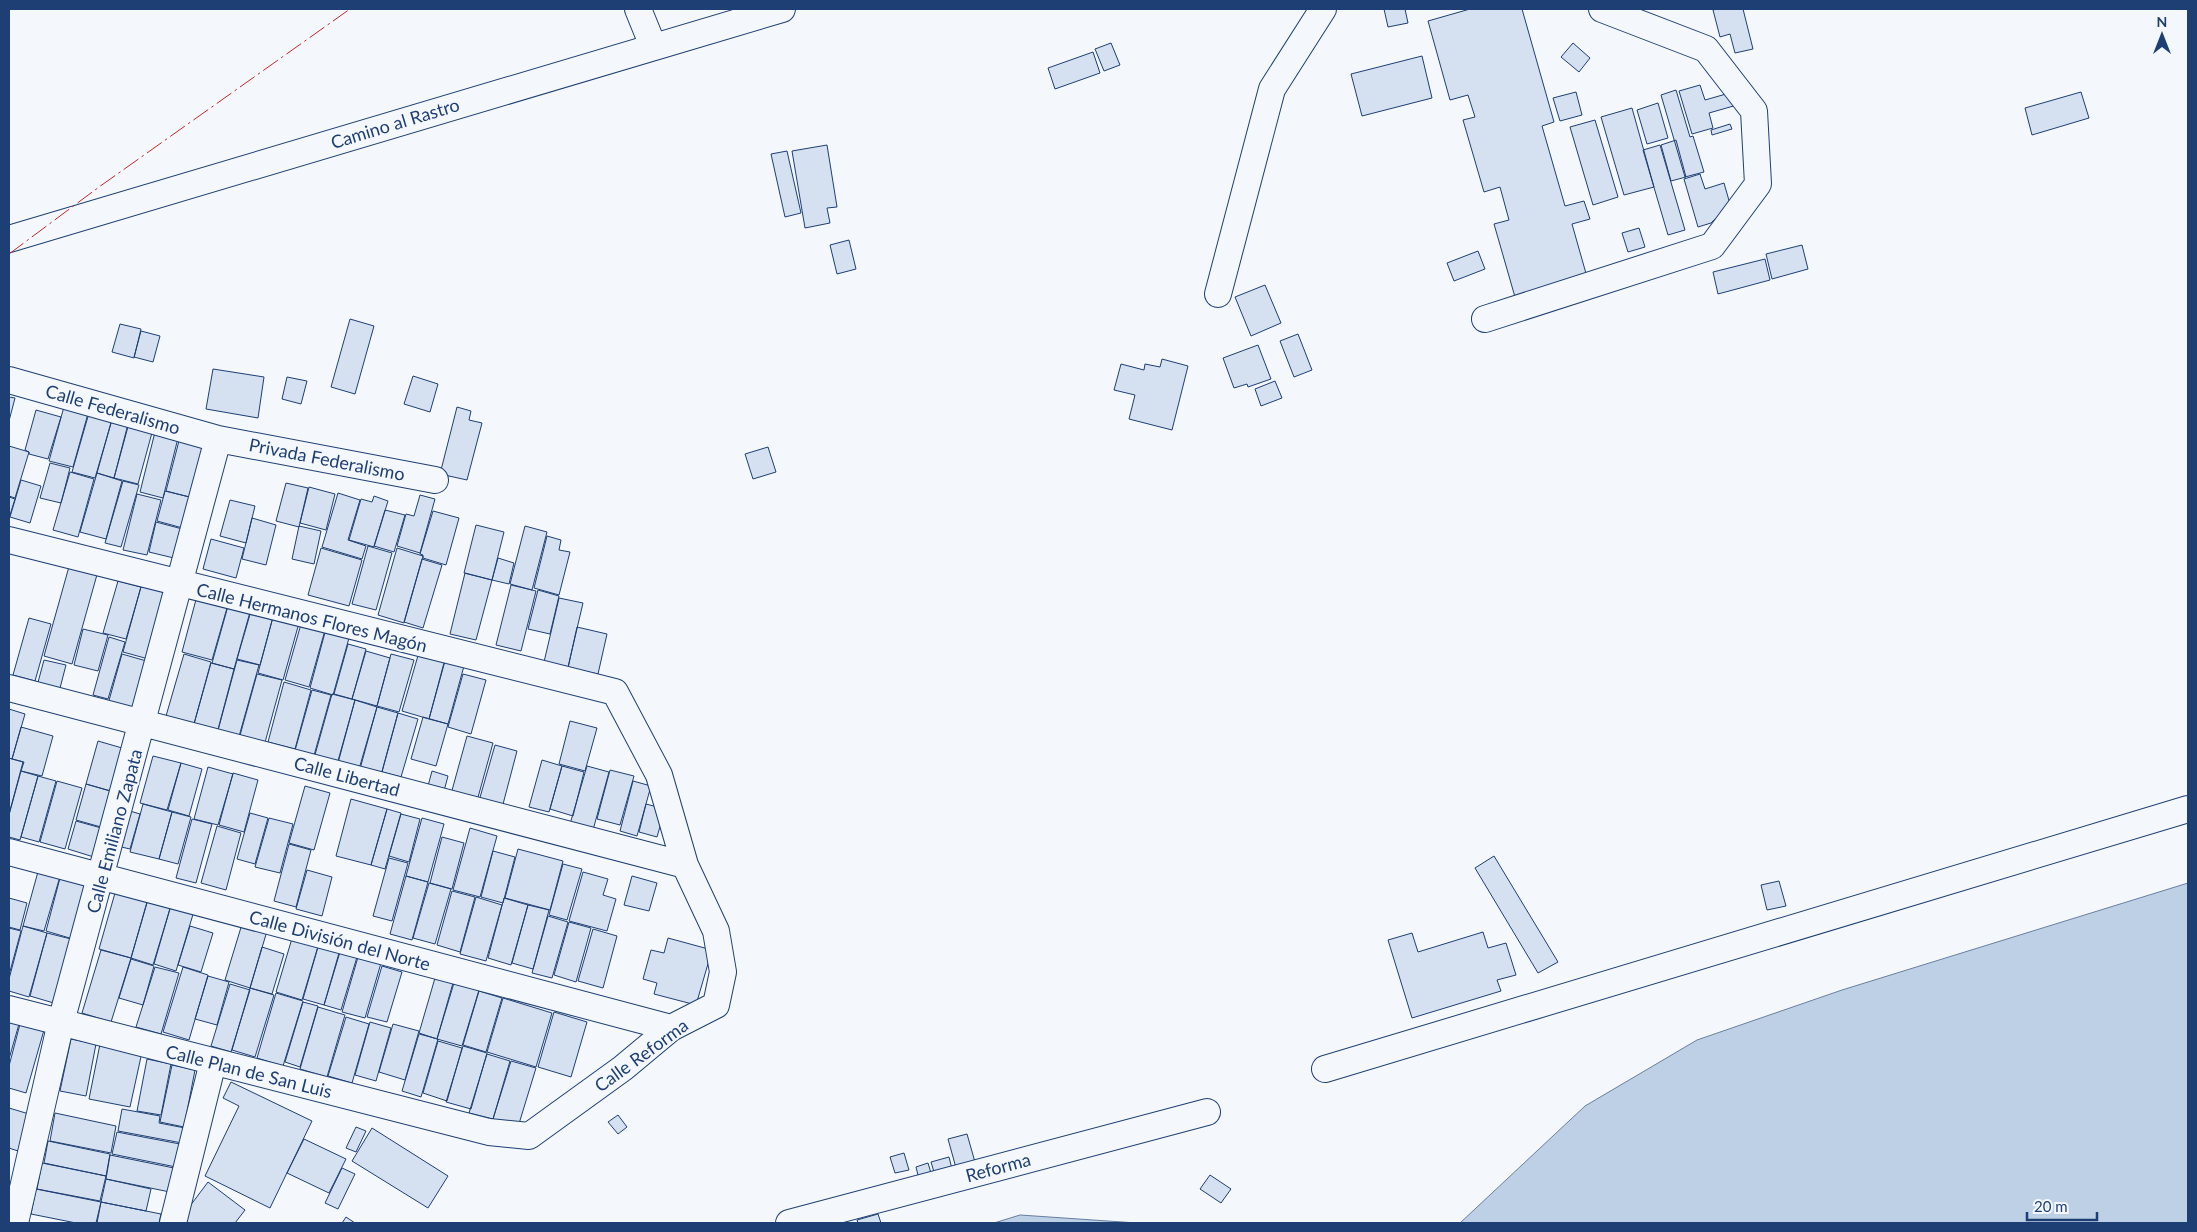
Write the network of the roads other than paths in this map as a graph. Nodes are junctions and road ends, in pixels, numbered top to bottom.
1 (638, 9) edge
2 (782, 9) edge
3 (1323, 9) edge
4 (1602, 9) edge
5 (653, 46) junction
6 (9, 239) edge
7 (1218, 294) dead end
8 (1485, 319) dead end
9 (9, 380) edge
10 (218, 439) junction
11 (435, 480) dead end
12 (9, 540) edge
13 (180, 584) junction
14 (9, 688) edge
15 (143, 722) junction
16 (2188, 809) edge
17 (9, 852) edge
18 (685, 865) junction
19 (101, 877) junction
20 (9, 1009) edge
21 (61, 1022) junction
22 (671, 1028) junction
23 (214, 1062) junction
24 (1326, 1068) dead end
25 (1207, 1112) dead end
26 (489, 1132) joint
27 (18, 1172) edge
28 (14, 1223) edge
29 (173, 1223) edge
30 (789, 1223) edge

1 - 5 street
2 - 5 street, Camino al Rastro
3 - 7 street
4 - 8 street
5 - 6 street, Camino al Rastro
9 - 10 street, Calle Federalismo
10 - 11 street, Privada Federalismo
10 - 13 street, Calle Emiliano Zapata
12 - 13 street, Calle Hermanos Flores Magón
13 - 15 street, Calle Emiliano Zapata
13 - 18 street, Calle Hermanos Flores Magón
14 - 15 street, Calle Libertad
15 - 18 street, Calle Libertad
15 - 19 street, Calle Emiliano Zapata
16 - 24 street
17 - 19 street, Calle División del Norte
18 - 22 street, Calle Reforma
19 - 21 street, Calle Emiliano Zapata
19 - 22 street, Calle División del Norte
20 - 21 street, Calle Plan de San Luis
21 - 23 street, Calle Plan de San Luis
21 - 27 street, Calle Emiliano Zapata
22 - 26 street, Calle Reforma
23 - 26 street, Calle Plan de San Luis
23 - 29 street
25 - 30 street, Reforma
27 - 28 street, Calle Emiliano Zapata

